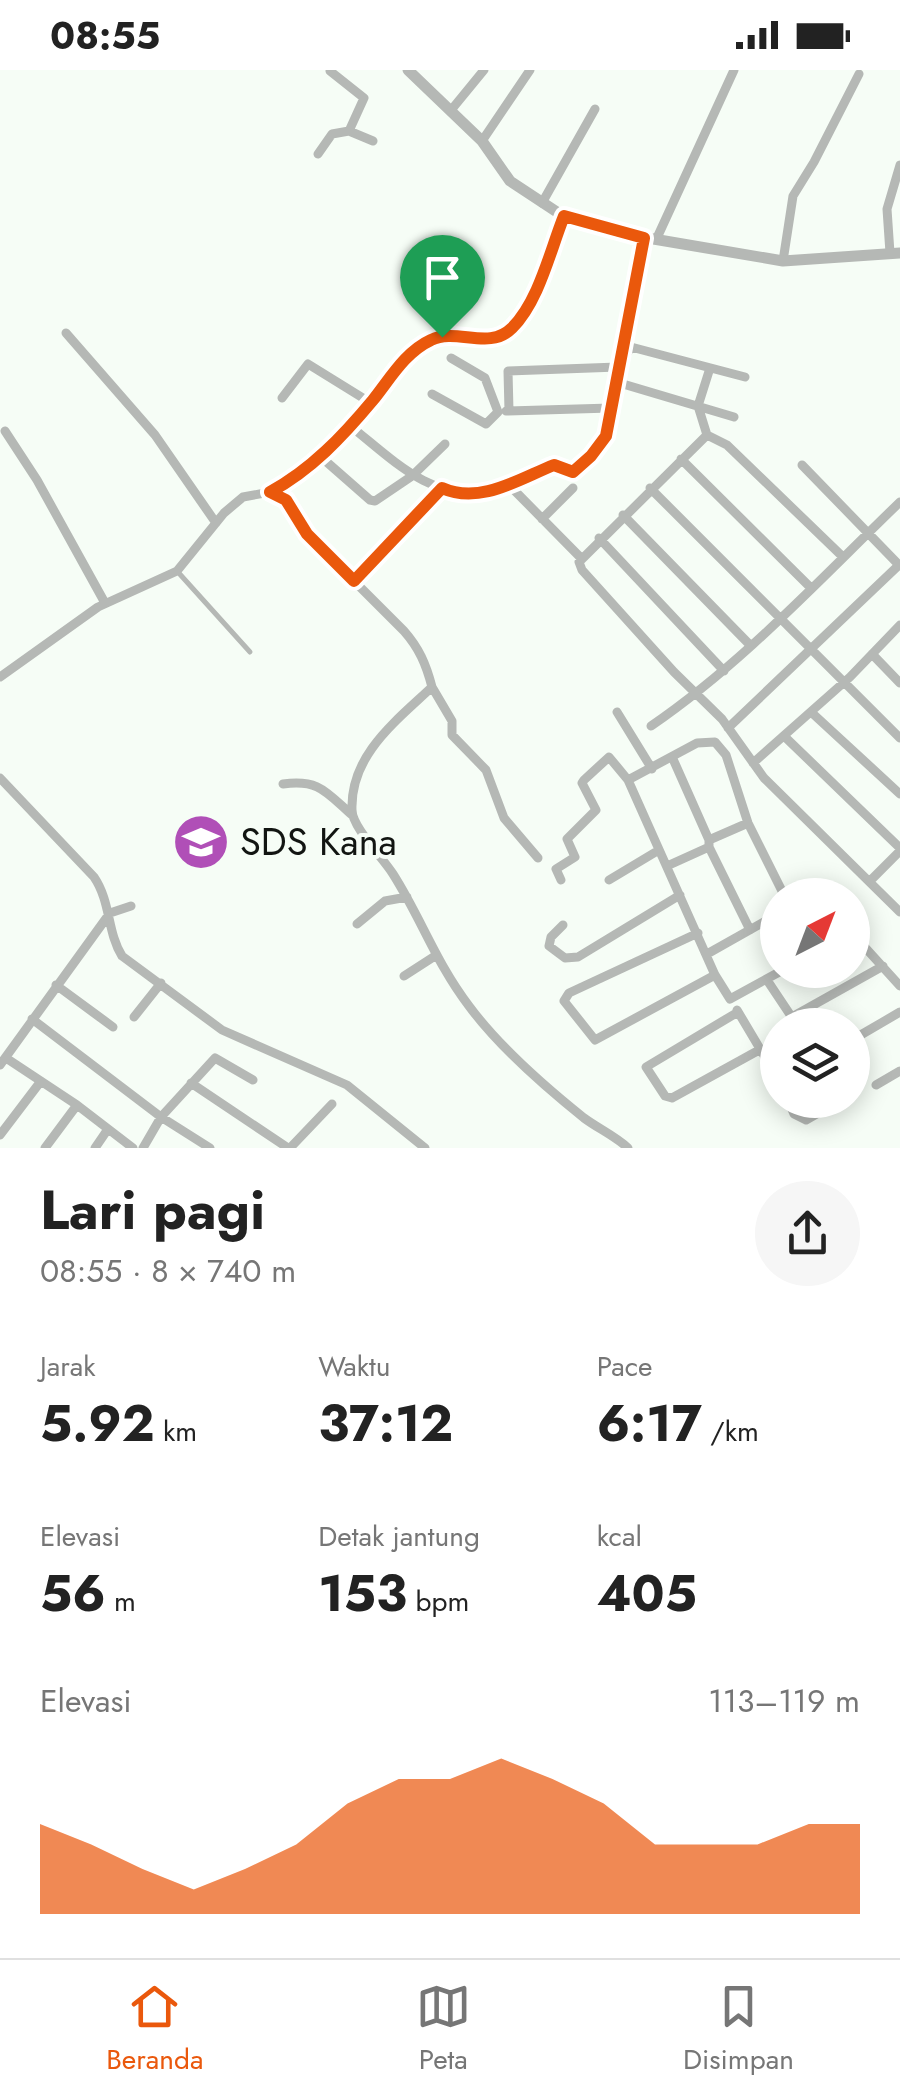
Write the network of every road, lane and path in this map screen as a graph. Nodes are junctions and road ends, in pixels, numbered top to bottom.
1 (330, 70) edge
2 (408, 70) edge
3 (484, 70) edge
4 (530, 70) edge
5 (734, 70) edge
6 (859, 74) dead end
7 (595, 109) dead end
8 (452, 110) junction
9 (348, 131) junction
10 (373, 141) dead end
11 (482, 141) junction
12 (318, 154) dead end
13 (900, 165) edge
14 (542, 203) junction
15 (564, 216) junction
16 (650, 239) junction
17 (895, 253) edge
18 (784, 261) junction
19 (66, 333) dead end
20 (451, 358) dead end
21 (618, 366) junction
22 (710, 368) junction
23 (745, 378) dead end
24 (432, 394) dead end
25 (282, 398) dead end
26 (371, 402) junction
27 (698, 406) junction
28 (610, 408) junction
29 (504, 412) junction
30 (734, 417) dead end
31 (349, 425) junction
32 (5, 431) dead end
33 (707, 435) junction
34 (446, 444) dead end
35 (321, 456) junction
36 (680, 459) junction
37 (802, 465) dead end
38 (412, 476) junction
39 (442, 488) junction
40 (512, 488) dead end
41 (573, 488) dead end
42 (650, 488) junction
43 (270, 492) junction
44 (900, 502) edge
45 (623, 516) junction
46 (542, 518) junction
47 (216, 522) junction
48 (868, 532) junction
49 (599, 538) junction
50 (843, 557) junction
51 (580, 558) junction
52 (900, 565) edge
53 (177, 570) junction
54 (354, 581) junction
55 (811, 588) junction
56 (105, 603) junction
57 (779, 619) junction
58 (900, 626) edge
59 (750, 645) junction
60 (810, 650) junction
61 (250, 652) dead end
62 (872, 654) junction
63 (724, 670) junction
64 (0, 677) edge
65 (846, 681) junction
66 (900, 683) edge
67 (432, 686) junction
68 (696, 695) junction
69 (618, 712) dead end
70 (811, 712) junction
71 (651, 726) dead end
72 (728, 728) junction
73 (784, 736) junction
74 (900, 738) edge
75 (673, 759) junction
76 (754, 763) junction
77 (652, 768) junction
78 (0, 778) edge
79 (628, 780) junction
80 (284, 784) dead end
81 (900, 794) edge
82 (352, 815) junction
83 (748, 823) junction
84 (709, 844) junction
85 (659, 850) junction
86 (900, 850) edge
87 (538, 858) dead end
88 (667, 866) junction
89 (776, 878) edge
90 (867, 878) edge
91 (561, 880) dead end
92 (609, 880) dead end
93 (870, 881) joint
94 (680, 895) junction
95 (407, 897) junction
96 (131, 906) dead end
97 (900, 912) edge
98 (110, 913) junction
99 (357, 924) dead end
100 (760, 924) edge
101 (563, 925) dead end
102 (750, 930) junction
103 (698, 933) junction
104 (870, 953) edge
105 (707, 954) junction
106 (434, 956) junction
107 (882, 966) junction
108 (715, 975) junction
109 (404, 976) dead end
110 (760, 983) edge
111 (161, 984) junction
112 (56, 985) junction
113 (900, 986) edge
114 (730, 999) junction
115 (815, 1008) edge
116 (738, 1012) junction
117 (900, 1012) edge
118 (134, 1017) dead end
119 (32, 1019) junction
120 (113, 1028) dead end
121 (870, 1030) edge
122 (760, 1049) joint
123 (3, 1062) edge
124 (900, 1071) edge
125 (253, 1080) dead end
126 (41, 1082) junction
127 (191, 1083) junction
128 (876, 1086) dead end
129 (332, 1104) dead end
130 (77, 1105) junction
131 (162, 1117) junction
132 (108, 1130) junction
133 (0, 1135) edge
134 (614, 1144) edge
135 (45, 1148) edge
136 (95, 1148) edge
137 (133, 1148) edge
138 (143, 1148) edge
139 (210, 1148) edge
140 (289, 1148) edge
141 (424, 1148) edge
142 (628, 1148) edge

1 - 9 street
2 - 8 street
3 - 8 street
4 - 11 street
5 - 16 street
6 - 18 street
7 - 14 street
8 - 11 street
9 - 10 street
9 - 12 street
11 - 14 street
13 - 17 street
14 - 15 street
15 - 16 street
15 - 26 street
16 - 18 street
16 - 21 street
17 - 18 street
19 - 47 street
20 - 29 street
21 - 28 street
21 - 29 street
22 - 23 street
22 - 27 street
22 - 27 street
24 - 29 street
25 - 26 street
26 - 31 street
27 - 30 street
27 - 33 street
28 - 29 street
28 - 39 street
31 - 35 street
31 - 38 street
32 - 56 street
33 - 36 street
33 - 50 street
34 - 38 street
35 - 38 street
35 - 43 street
36 - 42 street
36 - 55 street
37 - 48 street
38 - 39 street
39 - 54 street
40 - 46 street
41 - 46 street
42 - 45 street
42 - 57 street
43 - 47 street
43 - 54 street
44 - 48 street
45 - 49 street
45 - 59 street
46 - 51 street
47 - 53 street
48 - 50 street
48 - 52 street
49 - 51 street
49 - 63 street
50 - 55 street
51 - 68 street
52 - 60 street
53 - 56 street
53 - 61 lane
54 - 67 street
55 - 57 street
56 - 64 street
57 - 59 street
57 - 60 street
58 - 62 street
59 - 63 street
60 - 65 street
60 - 72 street
62 - 65 street
62 - 66 street
63 - 68 street
65 - 70 street
65 - 74 street
67 - 82 street
67 - 87 street
68 - 71 street
68 - 72 street
69 - 77 street
70 - 73 street
70 - 81 street
72 - 76 street
73 - 76 street
73 - 86 street
75 - 77 street
75 - 83 street
75 - 84 street
76 - 90 street
77 - 79 street
78 - 98 street
79 - 85 street
79 - 91 street
80 - 82 street
82 - 95 street
83 - 84 street
83 - 89 street
84 - 88 street
84 - 102 street
85 - 88 street
85 - 92 street
86 - 93 street
88 - 94 street
93 - 97 street
94 - 101 street
94 - 103 street
95 - 99 street
95 - 106 street
96 - 98 street
98 - 111 street
98 - 112 street
100 - 102 street
102 - 105 street
103 - 105 street
103 - 108 street
104 - 107 street
105 - 108 street
106 - 109 street
106 - 134 street
107 - 113 street
107 - 115 street
108 - 114 street
110 - 114 street
111 - 118 street
111 - 141 street
112 - 119 street
112 - 120 street
114 - 116 street
116 - 122 street
116 - 122 street
117 - 121 street
119 - 123 street
119 - 131 street
123 - 126 street
124 - 128 street
125 - 127 street
126 - 130 street
126 - 133 street
127 - 131 street
127 - 140 street
129 - 140 street
130 - 132 street
130 - 135 street
131 - 138 street
131 - 139 street
132 - 136 street
132 - 137 street
134 - 142 street

